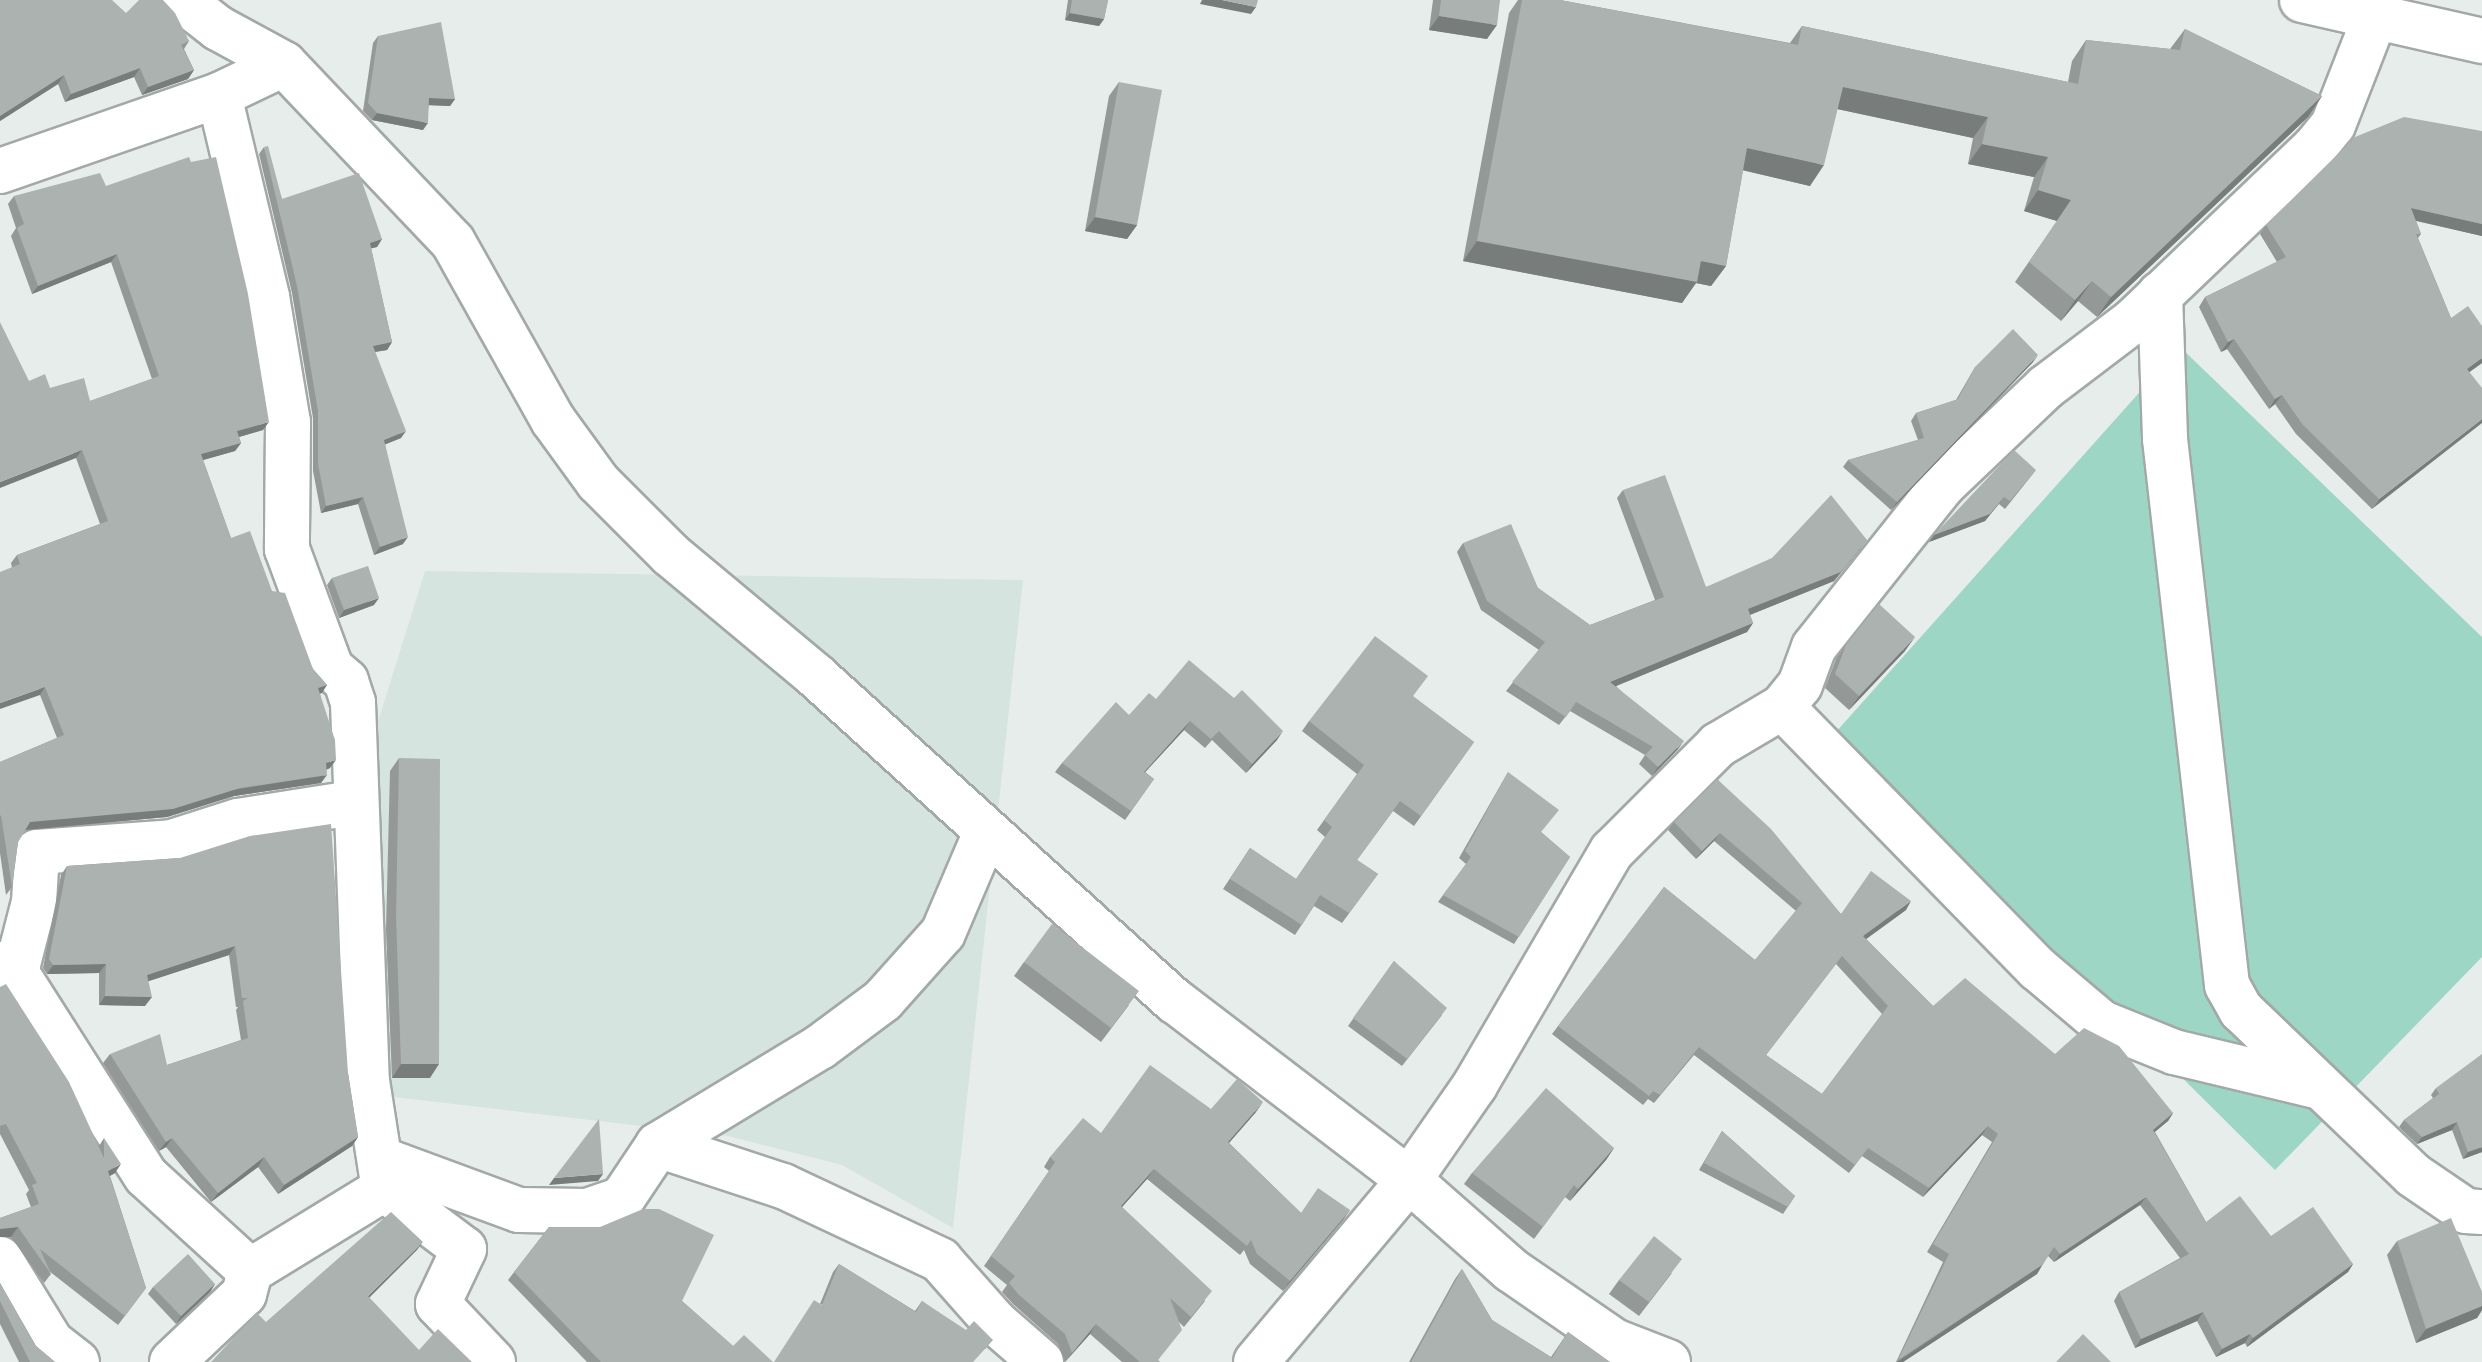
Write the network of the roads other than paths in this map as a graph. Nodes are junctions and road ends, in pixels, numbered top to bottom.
1 (182, 0) edge
2 (2302, 0) edge
3 (2374, 20) junction
4 (2482, 41) edge
5 (284, 64) junction
6 (219, 95) junction
7 (0, 171) edge
8 (2160, 294) junction
9 (1782, 707) junction
10 (353, 803) junction
11 (986, 832) junction
12 (8, 968) edge
13 (2320, 1087) junction
14 (658, 1145) junction
15 (384, 1174) junction
16 (1409, 1180) junction
17 (2482, 1212) edge
18 (2, 1270) edge
19 (250, 1271) junction
20 (77, 1362) edge
21 (172, 1362) edge
22 (493, 1362) edge
23 (1041, 1362) edge
24 (1256, 1362) edge
25 (1668, 1362) edge

1 - 5 street
2 - 3 street
3 - 4 street
3 - 8 street
5 - 6 street
5 - 11 street
6 - 7 street
6 - 10 street
8 - 9 street
8 - 13 street
9 - 13 street
9 - 16 street
10 - 12 street
10 - 15 street
11 - 14 street
11 - 16 street
12 - 19 street
13 - 17 street
14 - 15 street
14 - 23 street
15 - 19 street
15 - 22 street
16 - 24 street
16 - 25 street
18 - 20 street
19 - 21 street

